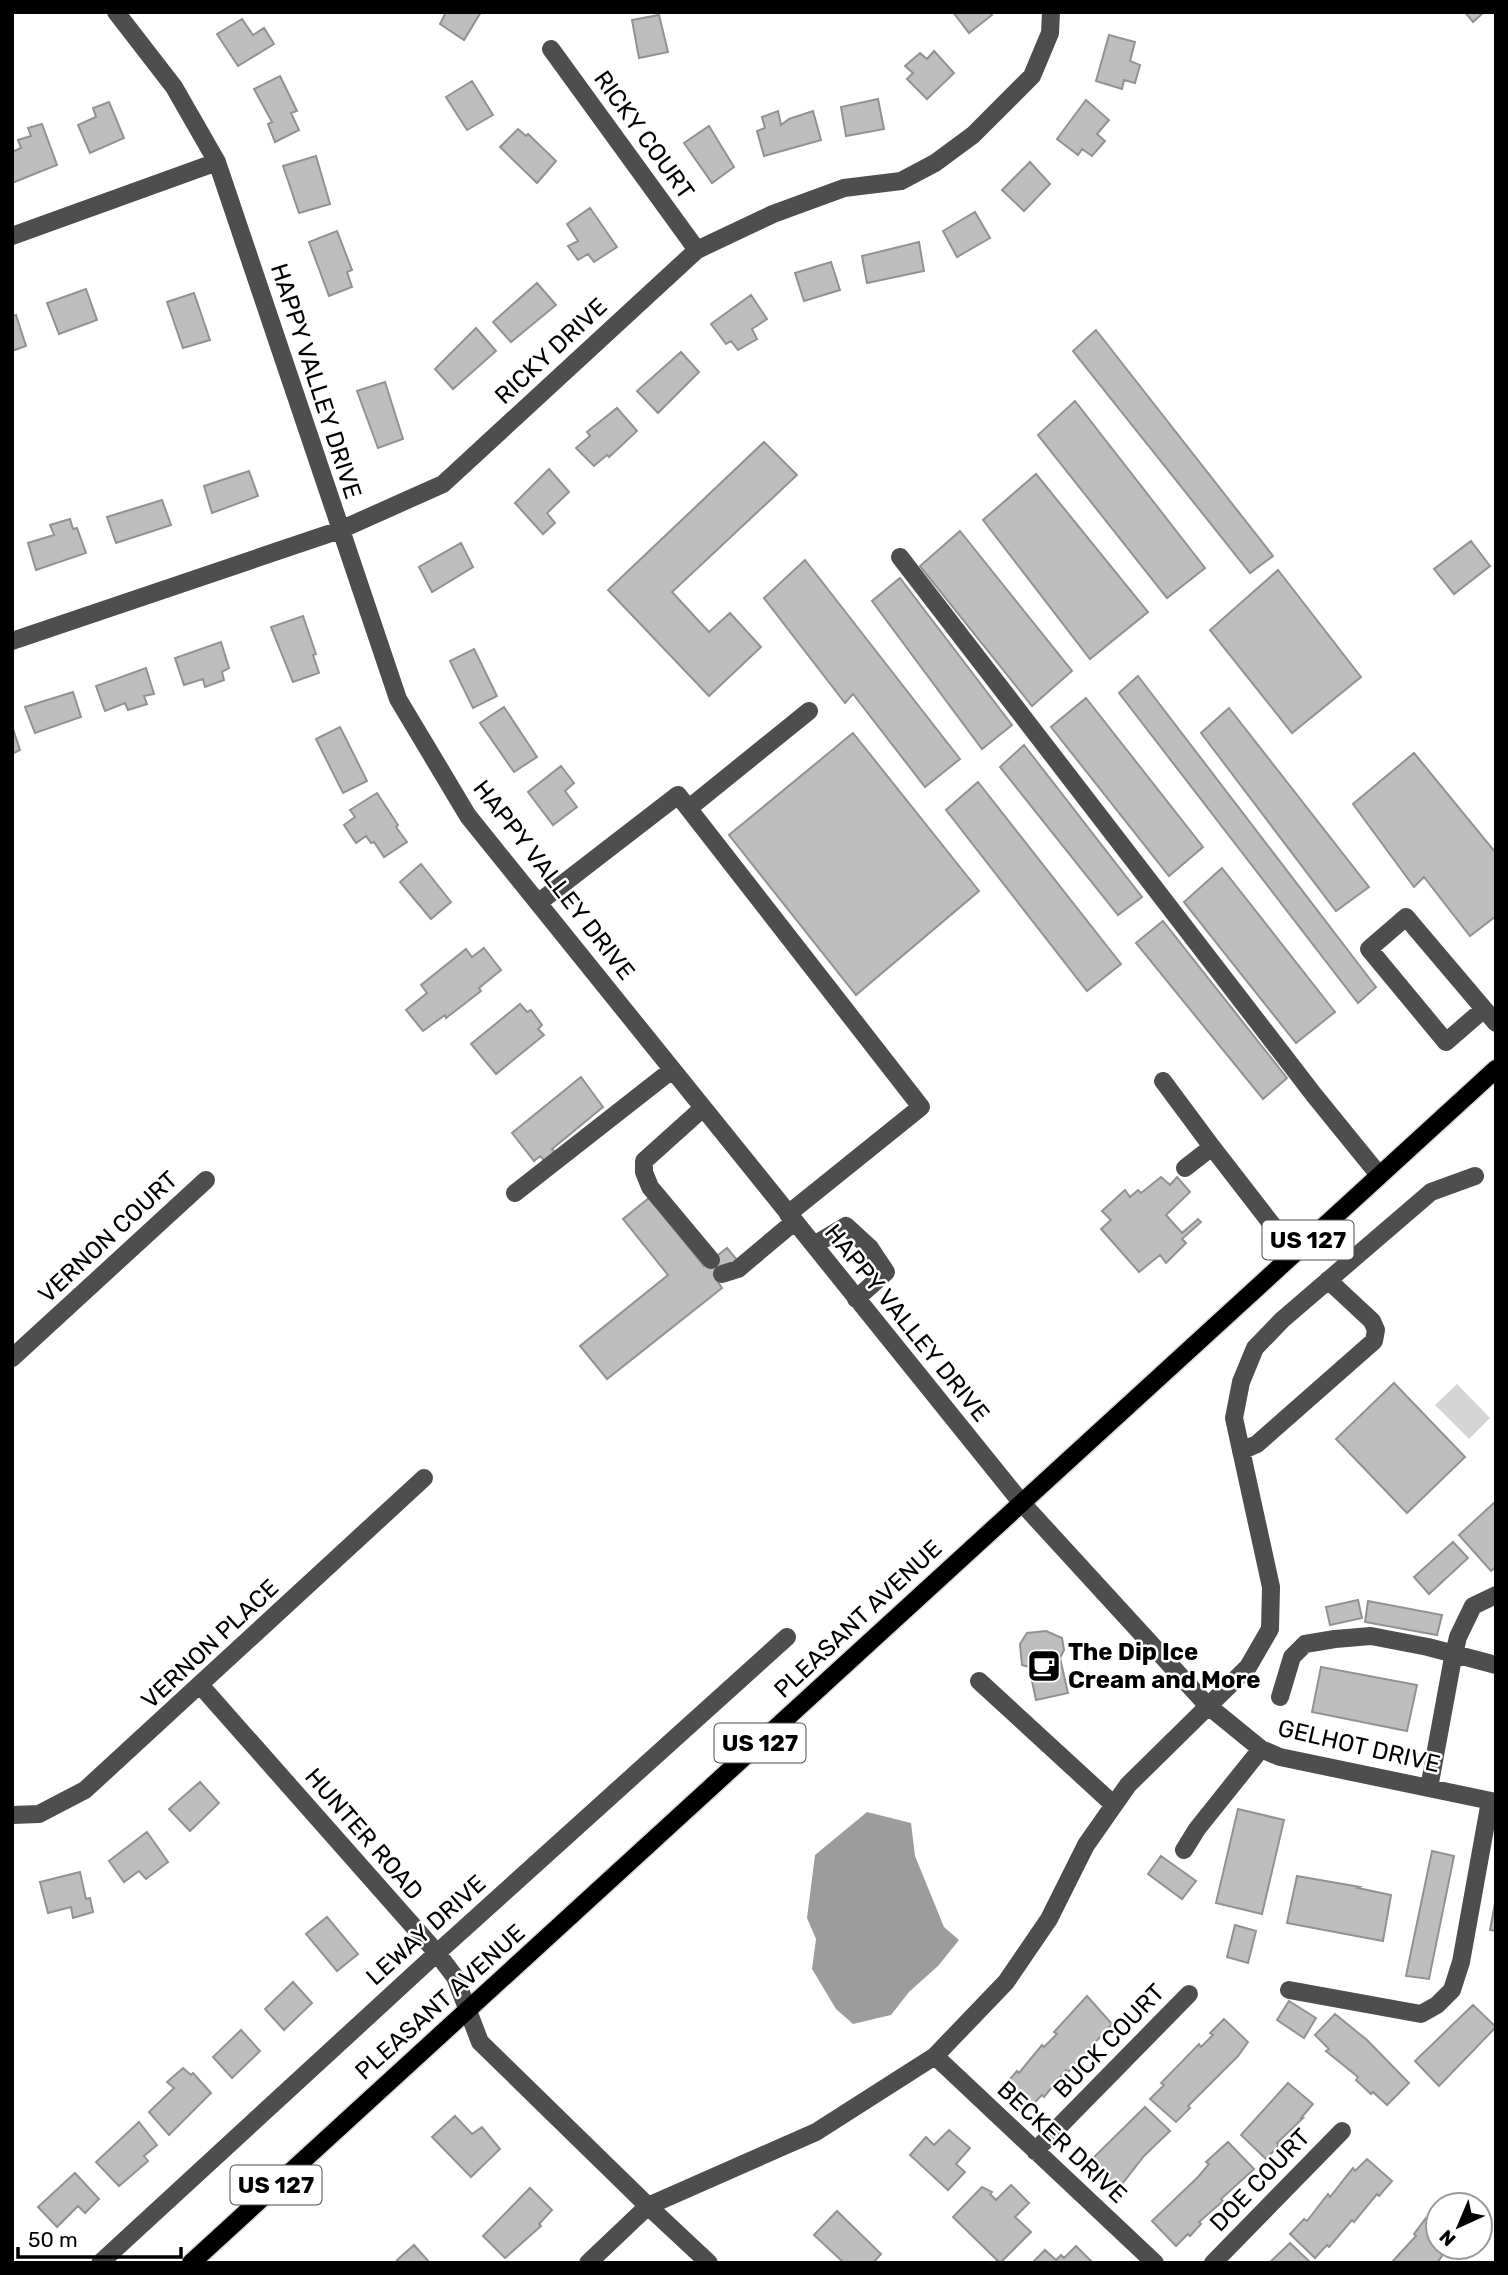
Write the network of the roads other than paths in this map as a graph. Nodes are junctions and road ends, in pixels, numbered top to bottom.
1 (116, 12) edge
2 (1051, 12) edge
3 (551, 49) dead end
4 (217, 162) junction
5 (12, 236) edge
6 (697, 250) junction
7 (340, 530) junction
8 (900, 557) dead end
9 (12, 641) edge
10 (810, 711) dead end
11 (689, 808) junction
12 (538, 903) junction
13 (1490, 1016) edge
14 (1496, 1069) edge
15 (672, 1070) junction
16 (1163, 1081) dead end
17 (703, 1108) junction
18 (1212, 1147) junction
19 (1185, 1168) dead end
20 (1379, 1175) junction
21 (1475, 1176) dead end
22 (206, 1180) dead end
23 (516, 1193) dead end
24 (791, 1218) junction
25 (814, 1245) junction
26 (1294, 1253) junction
27 (1328, 1280) junction
28 (856, 1299) junction
29 (12, 1358) edge
30 (1241, 1451) junction
31 (424, 1478) dead end
32 (1021, 1502) junction
33 (1496, 1595) edge
34 (788, 1637) dead end
35 (1454, 1656) junction
36 (1496, 1665) edge
37 (979, 1681) dead end
38 (201, 1686) junction
39 (1280, 1698) dead end
40 (1207, 1705) junction
41 (1261, 1749) junction
42 (1429, 1788) junction
43 (1493, 1801) edge
44 (1114, 1805) junction
45 (12, 1815) edge
46 (1184, 1850) dead end
47 (437, 1953) junction
48 (1289, 1990) dead end
49 (1189, 1994) dead end
50 (466, 2011) junction
51 (935, 2056) junction
52 (1342, 2131) dead end
53 (1035, 2151) junction
54 (648, 2206) junction
55 (100, 2263) edge
56 (191, 2263) edge
57 (588, 2263) edge
58 (709, 2263) edge
59 (1155, 2263) edge
60 (1213, 2263) edge

1 - 4 street, HAPPY VALLEY DRIVE
2 - 6 street, RICKY DRIVE
3 - 6 street, RICKY COURT
4 - 5 street
4 - 7 street, HAPPY VALLEY DRIVE
6 - 7 street, RICKY DRIVE
7 - 9 street, RICKY DRIVE
7 - 12 street, HAPPY VALLEY DRIVE
8 - 20 street
10 - 11 street
11 - 12 street
11 - 24 street
12 - 15 street, HAPPY VALLEY DRIVE
13 - 13 street
14 - 20 main road, PLEASANT AVENUE / US 127
15 - 17 street, HAPPY VALLEY DRIVE
15 - 23 street
16 - 18 street
17 - 24 street, HAPPY VALLEY DRIVE
17 - 24 street
18 - 19 street
18 - 26 street
20 - 26 main road, PLEASANT AVENUE / US 127
21 - 27 street
22 - 29 street, VERNON COURT
24 - 25 street, HAPPY VALLEY DRIVE
25 - 28 street, HAPPY VALLEY DRIVE
25 - 28 street
26 - 32 main road, PLEASANT AVENUE / US 127
27 - 30 street
27 - 30 street
28 - 32 street, HAPPY VALLEY DRIVE
30 - 40 street
31 - 38 street, VERNON PLACE
32 - 40 street, GELHOT DRIVE
32 - 50 main road, PLEASANT AVENUE / US 127
33 - 35 street
34 - 47 street, LEWAY DRIVE
35 - 36 street
35 - 39 street
35 - 42 street
37 - 44 street
38 - 45 street, VERNON PLACE
38 - 47 street, HUNTER ROAD
40 - 41 street, GELHOT DRIVE
40 - 44 street
41 - 42 street, GELHOT DRIVE
41 - 46 street
42 - 43 street, GELHOT DRIVE
43 - 48 street
44 - 51 street
47 - 50 street, HUNTER ROAD
47 - 55 street, LEWAY DRIVE
49 - 53 street, BUCK COURT
50 - 54 street, HUNTER ROAD
50 - 56 main road, PLEASANT AVENUE / US 127
51 - 53 street, BECKER DRIVE
51 - 54 street
52 - 60 street, DOE COURT
53 - 59 street, BECKER DRIVE
54 - 57 street
54 - 58 street, HUNTER ROAD

